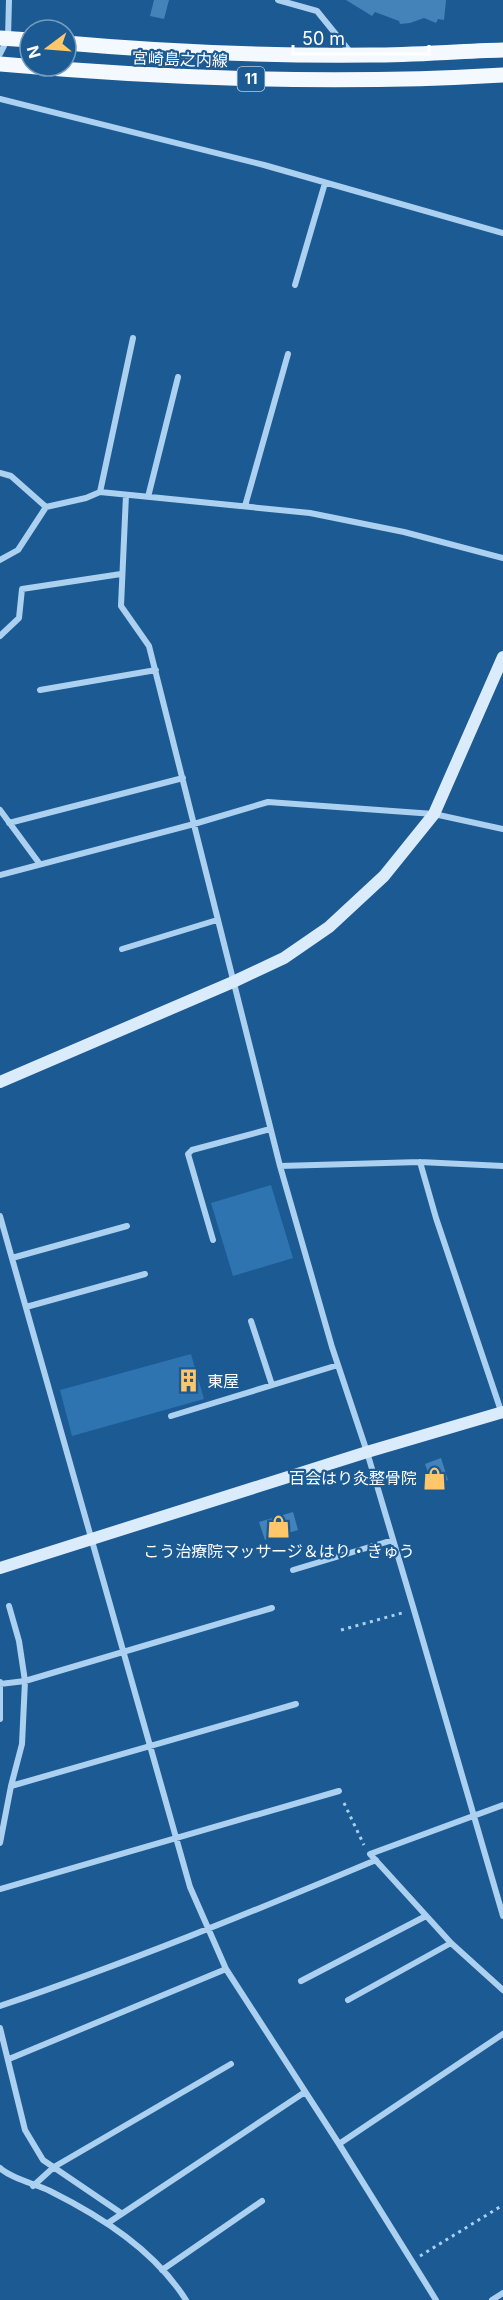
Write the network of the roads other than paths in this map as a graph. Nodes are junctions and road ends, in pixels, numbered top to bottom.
1 (9, 0) edge
2 (278, 0) edge
3 (4, 38) edge
4 (78, 44) edge
5 (503, 50) edge
6 (0, 54) edge
7 (352, 55) junction
8 (0, 64) edge
9 (503, 75) edge
10 (0, 99) edge
11 (325, 183) junction
12 (503, 233) edge
13 (295, 285) dead end
14 (133, 338) dead end
15 (288, 354) dead end
16 (178, 377) dead end
17 (0, 473) edge
18 (100, 492) junction
19 (126, 495) junction
20 (148, 497) junction
21 (245, 506) junction
22 (46, 507) junction
23 (503, 558) edge
24 (0, 560) edge
25 (121, 574) junction
26 (0, 636) edge
27 (503, 657) edge
28 (156, 670) junction
29 (40, 690) dead end
30 (183, 778) junction
31 (0, 810) edge
32 (434, 814) junction
33 (9, 823) junction
34 (194, 824) junction
35 (503, 829) edge
36 (39, 863) junction
37 (0, 875) edge
38 (217, 920) junction
39 (122, 949) dead end
40 (233, 982) junction
41 (0, 1082) edge
42 (270, 1129) junction
43 (420, 1162) junction
44 (280, 1166) junction
45 (503, 1166) edge
46 (0, 1216) edge
47 (128, 1226) dead end
48 (213, 1240) dead end
49 (12, 1258) junction
50 (145, 1274) dead end
51 (26, 1307) junction
52 (251, 1322) dead end
53 (338, 1365) junction
54 (272, 1385) junction
55 (502, 1414) edge
56 (171, 1416) dead end
57 (367, 1452) junction
58 (92, 1540) junction
59 (393, 1540) junction
60 (0, 1568) edge
61 (292, 1570) dead end
62 (9, 1606) dead end
63 (272, 1608) dead end
64 (123, 1652) junction
65 (25, 1681) junction
66 (0, 1683) edge
67 (296, 1704) dead end
68 (0, 1719) edge
69 (150, 1747) junction
70 (11, 1786) junction
71 (339, 1791) road end
72 (503, 1805) edge
73 (473, 1816) junction
74 (176, 1838) junction
75 (0, 1843) edge
76 (375, 1860) junction
77 (0, 1889) edge
78 (426, 1916) junction
79 (503, 1916) edge
80 (207, 1928) junction
81 (451, 1943) junction
82 (226, 1969) junction
83 (301, 1981) dead end
84 (503, 1990) edge
85 (348, 2000) dead end
86 (0, 2006) edge
87 (0, 2028) edge
88 (503, 2034) edge
89 (9, 2059) junction
90 (231, 2064) dead end
91 (305, 2092) junction
92 (339, 2144) junction
93 (54, 2167) junction
94 (1, 2170) edge
95 (33, 2186) junction
96 (262, 2200) dead end
97 (121, 2213) junction
98 (108, 2223) junction
99 (162, 2270) junction
100 (503, 2293) edge
101 (186, 2300) edge
102 (436, 2300) edge
103 (492, 2300) edge

1 - 3 street
2 - 7 street
3 - 6 street
4 - 7 main road, 宮崎島之内線 / 11
5 - 7 main road, 宮崎島之内線 / 11
8 - 9 main road, 宮崎島之内線 / 11
10 - 11 street
11 - 12 street
11 - 13 street
14 - 18 street
15 - 21 street
16 - 20 street
17 - 22 street
18 - 19 street
18 - 22 street
19 - 20 street
19 - 25 street
20 - 21 street
21 - 23 street
22 - 24 street
25 - 26 street
25 - 28 street
27 - 32 street
28 - 29 street
28 - 30 street
30 - 33 street
30 - 34 street
31 - 33 street
32 - 34 street
32 - 35 street
32 - 40 street
33 - 36 street
34 - 36 street
34 - 38 street
36 - 37 street
38 - 39 street
38 - 40 street
40 - 41 street
40 - 42 street
42 - 44 street
42 - 48 street
43 - 44 street
43 - 45 street
43 - 55 street
44 - 53 street
46 - 49 street
47 - 49 street
49 - 51 street
50 - 51 street
51 - 58 street
52 - 54 street
53 - 54 street
53 - 57 street
54 - 56 street
55 - 57 street
57 - 58 street
57 - 59 street
58 - 60 street
58 - 64 street
59 - 61 street
59 - 73 street
62 - 65 street
63 - 64 street
64 - 65 street
64 - 69 street
65 - 66 street
65 - 70 street
66 - 68 street
67 - 69 street
69 - 70 street
69 - 74 street
70 - 75 street
71 - 74 street
72 - 73 street
73 - 76 street
73 - 79 street
74 - 77 street
74 - 80 street
76 - 78 street
76 - 80 street
78 - 81 street
78 - 83 street
80 - 82 street
80 - 86 street
81 - 84 street
81 - 85 street
82 - 89 street
82 - 91 street
87 - 89 street
88 - 92 street
89 - 93 street
90 - 93 street
91 - 92 street
91 - 97 street
92 - 102 street
93 - 95 street
93 - 97 street
94 - 95 street
95 - 98 street
96 - 99 street
97 - 98 street
98 - 99 street
99 - 101 street
100 - 103 street

